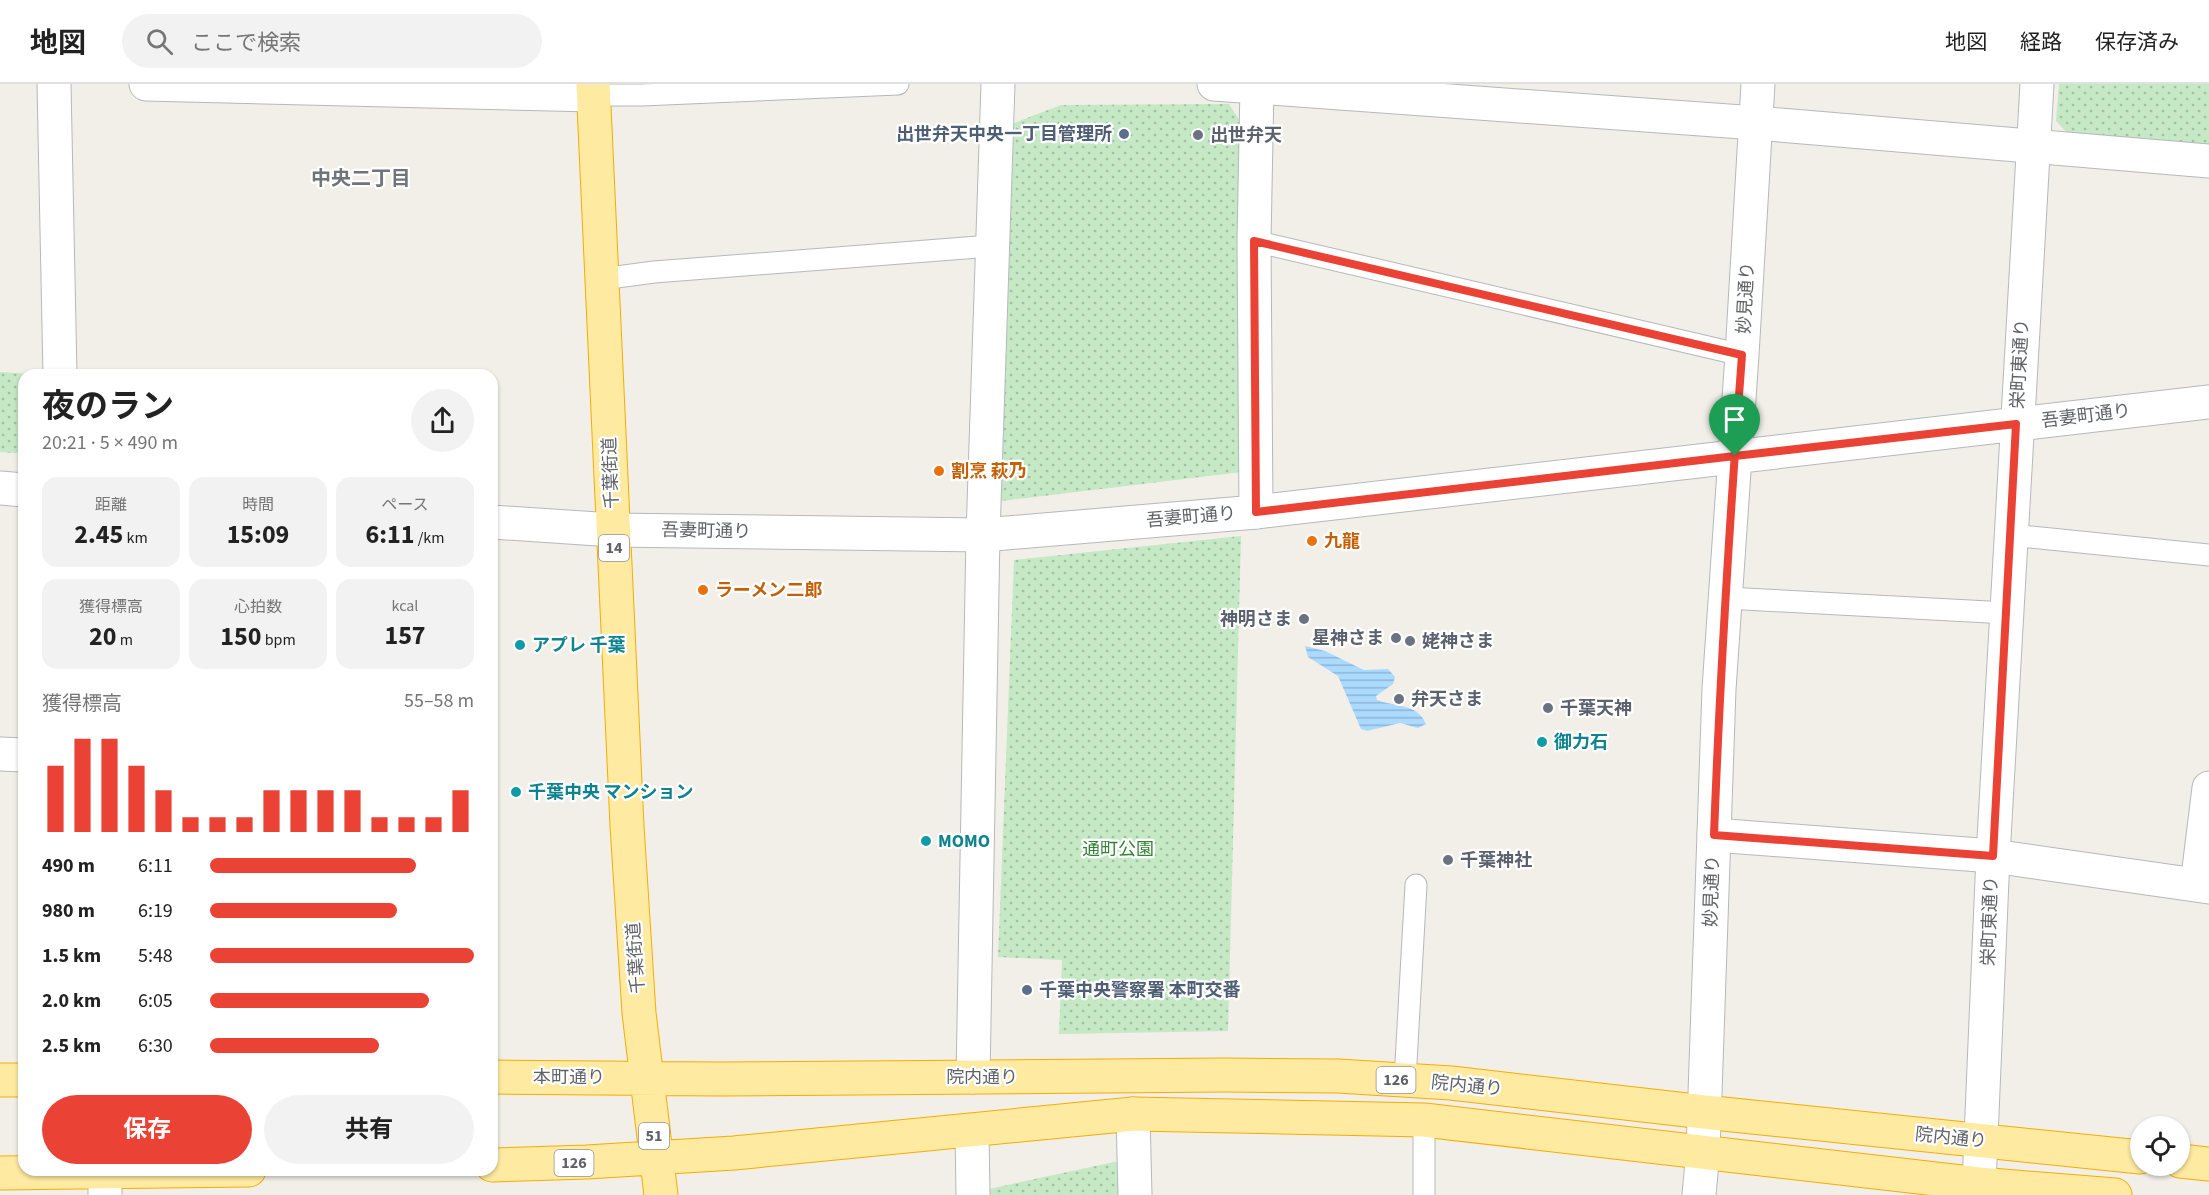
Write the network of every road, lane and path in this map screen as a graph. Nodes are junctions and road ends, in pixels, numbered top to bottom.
1 (54, 84) edge
2 (146, 84) edge
3 (898, 84) edge
4 (998, 84) edge
5 (1214, 84) edge
6 (1758, 84) edge
7 (2037, 84) edge
8 (1257, 87) junction
9 (593, 89) edge
10 (1756, 123) junction
11 (2032, 146) junction
12 (2209, 161) edge
13 (1254, 241) junction
14 (992, 246) junction
15 (602, 279) junction
16 (1742, 355) junction
17 (60, 369) edge
18 (2209, 402) edge
19 (2016, 424) junction
20 (1735, 456) junction
21 (0, 488) edge
22 (18, 490) edge
23 (1256, 512) junction
24 (498, 522) edge
25 (613, 530) junction
26 (983, 535) junction
27 (2011, 535) junction
28 (2209, 555) edge
29 (1726, 598) junction
30 (2007, 613) junction
31 (0, 754) edge
32 (18, 755) edge
33 (2209, 788) edge
34 (1714, 835) junction
35 (1993, 856) junction
36 (1416, 885) dead end
37 (2203, 886) edge
38 (498, 1077) edge
39 (647, 1077) junction
40 (973, 1077) junction
41 (0, 1080) edge
42 (18, 1080) edge
43 (1405, 1080) junction
44 (1704, 1112) junction
45 (1133, 1114) junction
46 (1424, 1120) junction
47 (972, 1131) junction
48 (1981, 1142) junction
49 (1703, 1151) junction
50 (2130, 1156) edge
51 (656, 1158) junction
52 (2190, 1162) edge
53 (2209, 1164) edge
54 (498, 1165) edge
55 (0, 1173) edge
56 (18, 1174) edge
57 (52, 1176) edge
58 (152, 1176) edge
59 (104, 1179) edge
60 (1979, 1190) edge
61 (661, 1195) edge
62 (973, 1195) edge
63 (1135, 1195) edge
64 (1424, 1195) edge
65 (1699, 1195) edge
66 (2115, 1195) edge

1 - 17 street
2 - 9 street
3 - 9 lane
4 - 14 street
5 - 8 street
6 - 10 street, 妙見通り
7 - 11 street, 栄町東通り
8 - 10 street
8 - 13 street
9 - 15 highway, 千葉街道 / 14
10 - 11 street
10 - 16 street, 妙見通り
11 - 12 street
11 - 19 street, 栄町東通り
13 - 16 lane
13 - 23 street
14 - 15 lane
14 - 26 street
15 - 25 highway, 千葉街道 / 14
16 - 20 street, 妙見通り
18 - 19 street, 吾妻町通り
19 - 20 street, 吾妻町通り
19 - 27 street, 栄町東通り
20 - 23 street, 吾妻町通り
20 - 29 street, 妙見通り
21 - 22 street
23 - 26 street, 吾妻町通り
24 - 25 street, 吾妻町通り
25 - 26 street, 吾妻町通り
25 - 39 highway, 千葉街道 / 14
26 - 40 street
27 - 28 lane
27 - 30 street, 栄町東通り
29 - 30 lane
29 - 34 street, 妙見通り
30 - 35 street, 栄町東通り
31 - 32 street
33 - 37 street
34 - 35 street
34 - 44 street, 妙見通り
35 - 37 street
35 - 48 street, 栄町東通り
36 - 43 lane
38 - 39 highway, 本町通り / 126
39 - 40 highway, 院内通り / 126
39 - 51 highway, 51
40 - 43 highway, 院内通り / 126
41 - 42 highway
43 - 44 highway, 院内通り / 126
44 - 48 highway, 院内通り / 126
44 - 49 street, 妙見通り
45 - 46 highway, 126
45 - 47 highway, 126
45 - 63 street
46 - 49 highway, 126
46 - 64 lane
47 - 51 highway, 126
47 - 62 street
48 - 50 highway, 院内通り / 126
48 - 60 street, 栄町東通り
49 - 60 highway, 126
49 - 65 street, 妙見通り
51 - 54 highway, 126
51 - 61 highway, 51
52 - 53 highway
55 - 56 highway
57 - 59 highway
58 - 59 highway
60 - 66 highway, 126

